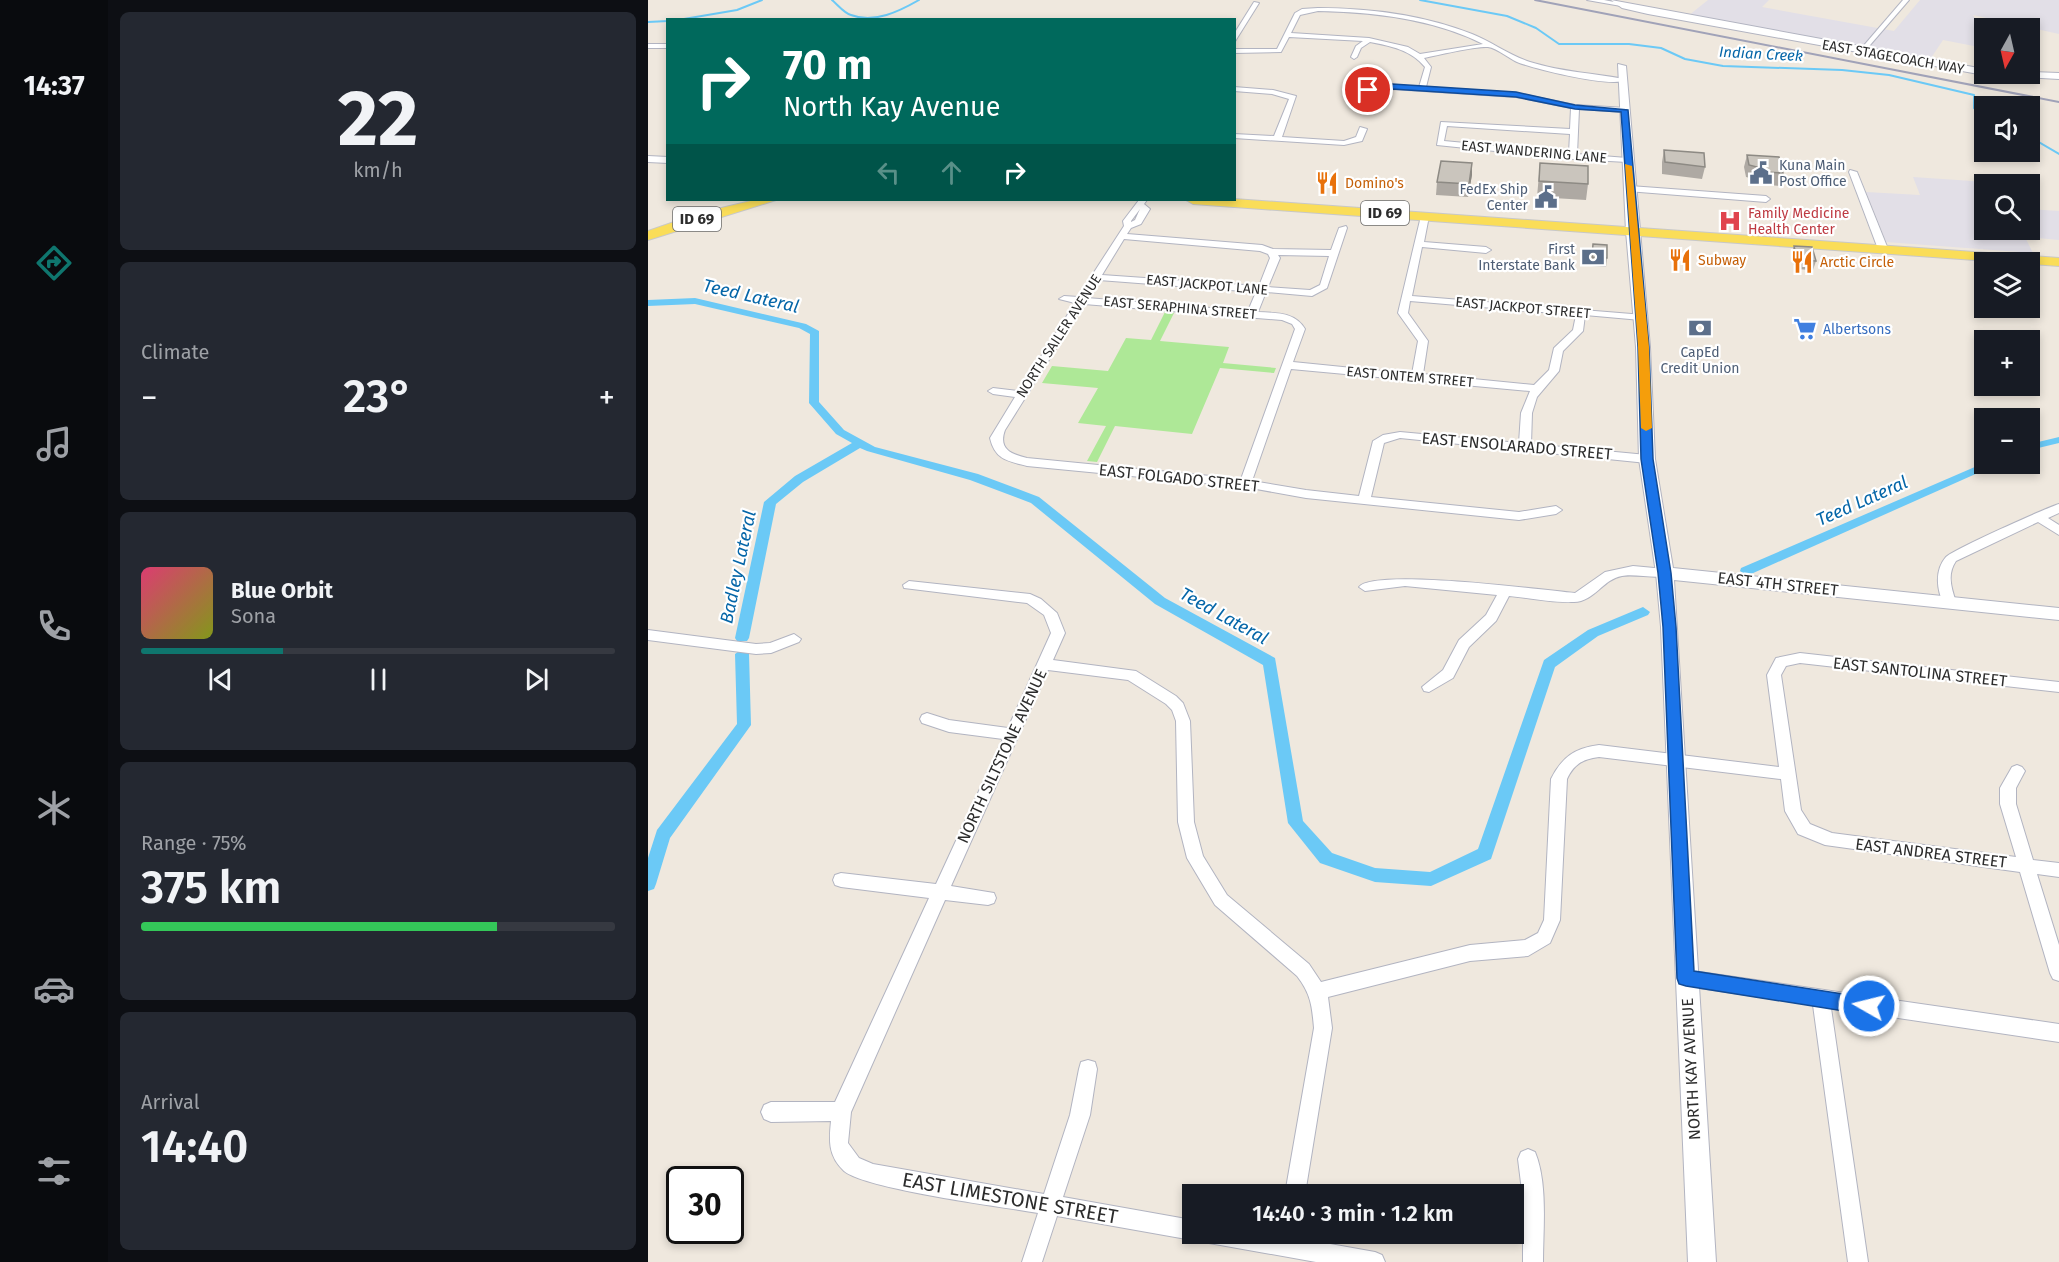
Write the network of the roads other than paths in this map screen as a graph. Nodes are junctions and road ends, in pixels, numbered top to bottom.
1 (1590, 0) edge
2 (1906, 0) edge
3 (1618, 2) edge
4 (1256, 3) dead end
5 (1288, 35) junction
6 (1236, 38) edge
7 (1369, 40) junction
8 (1489, 45) junction
9 (648, 46) edge
10 (666, 46) edge
11 (1236, 51) edge
12 (1862, 51) junction
13 (1421, 56) junction
14 (1354, 57) dead end
15 (1621, 66) dead end
16 (1974, 70) edge
17 (2040, 75) edge
18 (2059, 76) edge
19 (1622, 80) junction
20 (1422, 88) junction
21 (1236, 89) edge
22 (1368, 90) dead end
23 (1575, 107) junction
24 (1624, 110) junction
25 (1363, 129) dead end
26 (1574, 132) junction
27 (1236, 136) edge
28 (1277, 139) junction
29 (1573, 157) junction
30 (648, 159) edge
31 (666, 160) edge
32 (1628, 160) junction
33 (1852, 172) dead end
34 (1630, 189) junction
35 (1766, 199) dead end
36 (1208, 201) edge
37 (746, 202) edge
38 (1141, 202) edge
39 (1425, 216) junction
40 (1343, 228) dead end
41 (1632, 231) junction
42 (648, 236) edge
43 (1121, 236) junction
44 (1418, 244) junction
45 (1883, 249) junction
46 (1486, 250) dead end
47 (1272, 252) junction
48 (1335, 253) junction
49 (2059, 262) edge
50 (1096, 277) junction
51 (1262, 290) junction
52 (1405, 298) junction
53 (1064, 299) dead end
54 (1081, 300) junction
55 (1581, 312) junction
56 (1252, 314) junction
57 (1641, 317) junction
58 (1287, 365) junction
59 (1417, 377) junction
60 (1534, 388) junction
61 (993, 392) dead end
62 (1022, 394) junction
63 (1525, 447) junction
64 (998, 448) joint
65 (1647, 459) junction
66 (1245, 483) junction
67 (1364, 500) junction
68 (2059, 508) edge
69 (1556, 510) dead end
70 (2039, 517) junction
71 (2059, 531) edge
72 (1665, 573) junction
73 (909, 585) dead end
74 (1365, 587) dead end
75 (1505, 592) junction
76 (1949, 602) junction
77 (2059, 614) edge
78 (648, 635) edge
79 (794, 639) dead end
80 (1045, 664) junction
81 (1429, 687) dead end
82 (2059, 687) edge
83 (927, 719) dead end
84 (1012, 734) junction
85 (1676, 760) junction
86 (2017, 771) dead end
87 (1788, 774) junction
88 (2026, 865) junction
89 (2059, 870) edge
90 (841, 880) dead end
91 (939, 892) junction
92 (988, 898) dead end
93 (2059, 973) edge
94 (1686, 978) junction
95 (1318, 991) junction
96 (1821, 999) junction
97 (2059, 1034) edge
98 (1088, 1069) dead end
99 (842, 1111) junction
100 (771, 1112) dead end
101 (838, 1146) joint
102 (1528, 1159) dead end
103 (1297, 1184) edge
104 (1051, 1205) junction
105 (1182, 1228) edge
106 (1304, 1244) edge
107 (1032, 1262) edge
108 (1375, 1262) edge
109 (1533, 1262) edge
110 (1702, 1262) edge
111 (1858, 1262) edge

1 - 3 street, EAST STAGECOACH WAY
2 - 12 street
3 - 12 street, EAST STAGECOACH WAY
4 - 6 street
5 - 7 street
5 - 8 street
5 - 11 street
7 - 13 street
7 - 14 street
8 - 13 street
8 - 19 street
9 - 10 street
12 - 16 street, EAST STAGECOACH WAY
13 - 20 street
15 - 19 street, NORTH KAY AVENUE
17 - 18 street
19 - 24 street, NORTH KAY AVENUE
20 - 22 street
20 - 23 street
21 - 28 street
23 - 24 street
23 - 26 street
24 - 32 street, NORTH KAY AVENUE
25 - 28 street
26 - 29 street
26 - 29 street, EAST WANDERING LANE
27 - 28 street
29 - 32 street, EAST WANDERING LANE
30 - 31 street
32 - 34 street, NORTH KAY AVENUE
33 - 45 street
34 - 35 street
34 - 41 street, NORTH KAY AVENUE
36 - 39 main road, ID 69
37 - 42 main road, ID 69
38 - 43 street, NORTH SAILER AVENUE
39 - 41 main road, ID 69
39 - 44 street
40 - 48 street
41 - 45 main road, ID 69
41 - 57 street, NORTH KAY AVENUE
43 - 47 street
43 - 50 street, NORTH SAILER AVENUE
44 - 46 street
44 - 52 street
45 - 49 main road, ID 69
47 - 48 street
47 - 51 street
48 - 51 street, EAST JACKPOT LANE
50 - 51 street, EAST JACKPOT LANE
50 - 54 street, NORTH SAILER AVENUE
51 - 56 street
52 - 55 street, EAST JACKPOT STREET
52 - 59 street
53 - 54 street, EAST SERAPHINA STREET
54 - 56 street, EAST SERAPHINA STREET
54 - 62 street, NORTH SAILER AVENUE
55 - 57 street, EAST JACKPOT STREET
55 - 60 street
56 - 58 street, EAST SERAPHINA STREET
57 - 65 street, NORTH KAY AVENUE
58 - 59 street, EAST ONTEM STREET
58 - 66 street
59 - 60 street, EAST ONTEM STREET
60 - 63 street
61 - 62 street
62 - 64 street, NORTH SAILER AVENUE
63 - 65 street, EAST ENSOLARADO STREET
63 - 67 street, EAST ENSOLARADO STREET
64 - 66 street, EAST FOLGADO STREET
65 - 72 street, NORTH KAY AVENUE
66 - 67 street, EAST FOLGADO STREET
67 - 69 street, EAST FOLGADO STREET
68 - 70 street
70 - 71 street
70 - 76 street
72 - 75 street, EAST 4TH STREET
72 - 76 street, EAST 4TH STREET
72 - 85 street, NORTH KAY AVENUE
73 - 80 street, NORTH SILTSTONE AVENUE
74 - 75 street, EAST 4TH STREET
75 - 81 street
76 - 77 street, EAST 4TH STREET
78 - 79 street
80 - 84 street, NORTH SILTSTONE AVENUE
80 - 95 street
82 - 87 street, EAST SANTOLINA STREET
83 - 84 street
84 - 91 street, NORTH SILTSTONE AVENUE
85 - 87 street
85 - 94 street, NORTH KAY AVENUE
85 - 95 street
86 - 88 street
87 - 88 street, EAST ANDREA STREET
88 - 89 street, EAST ANDREA STREET
88 - 93 street
90 - 91 street
91 - 92 street
91 - 99 street, NORTH SILTSTONE AVENUE
94 - 96 street
94 - 110 street, NORTH KAY AVENUE
95 - 103 street
96 - 97 street
96 - 111 street
98 - 104 street
99 - 100 street
99 - 101 street, NORTH SILTSTONE AVENUE
101 - 104 street, EAST LIMESTONE STREET
102 - 109 street
104 - 105 street, EAST LIMESTONE STREET
104 - 107 street
106 - 108 street

